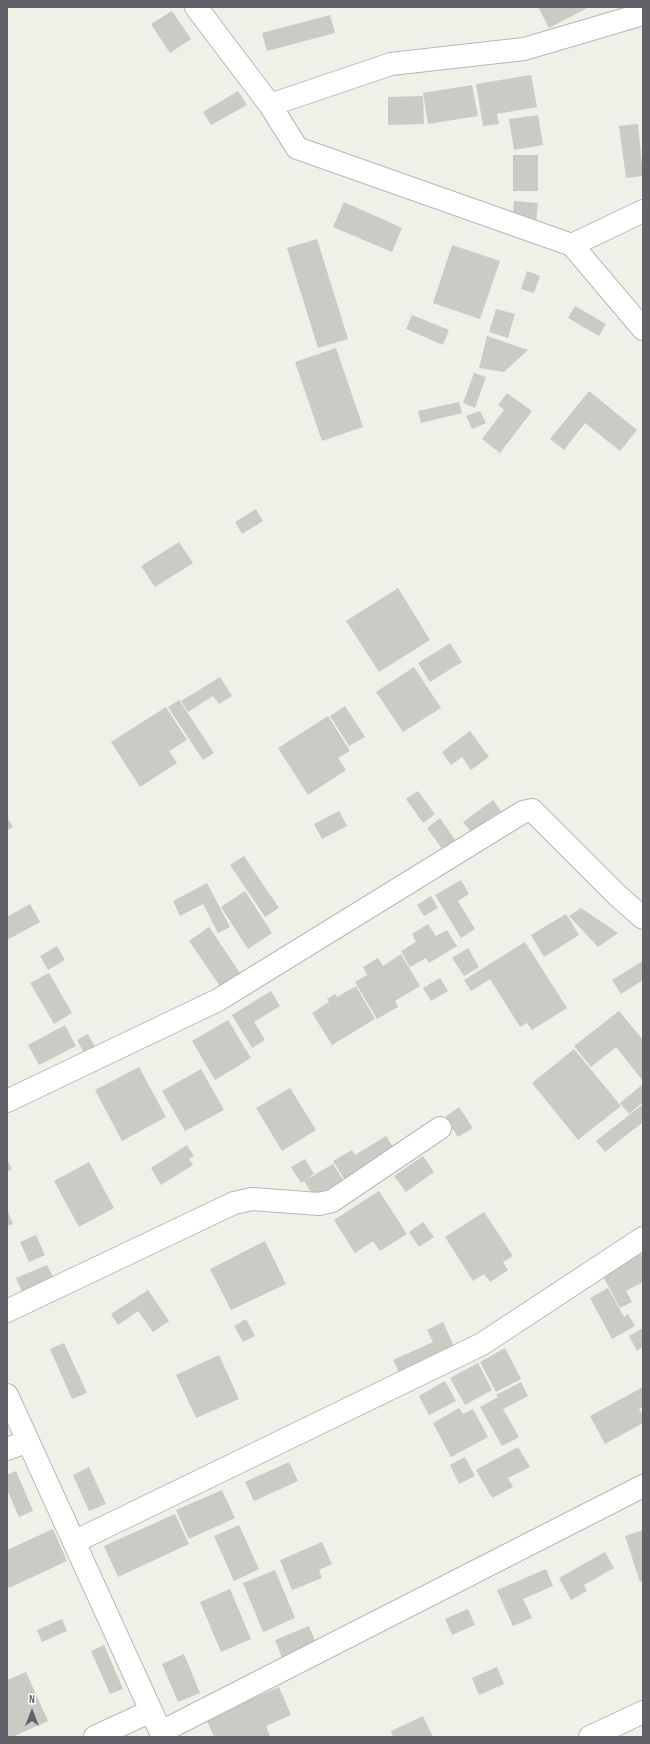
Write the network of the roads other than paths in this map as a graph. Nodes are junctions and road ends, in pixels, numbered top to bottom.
1 (196, 7) edge
2 (643, 14) edge
3 (270, 105) junction
4 (643, 211) edge
5 (572, 245) junction
6 (643, 328) edge
7 (643, 918) edge
8 (7, 1101) edge
9 (440, 1128) dead end
10 (643, 1238) edge
11 (7, 1312) edge
12 (7, 1395) edge
13 (28, 1441) junction
14 (7, 1450) edge
15 (643, 1486) edge
16 (74, 1542) junction
17 (151, 1711) junction
18 (643, 1712) edge
19 (162, 1734) edge
20 (96, 1737) edge
21 (590, 1737) edge

1 - 3 street
2 - 3 street
3 - 5 street
4 - 5 street
5 - 6 street
7 - 8 street
9 - 11 street
10 - 16 street
12 - 13 street
13 - 14 street
13 - 16 street
15 - 19 street
16 - 17 street
17 - 19 street
17 - 20 street
18 - 21 street

